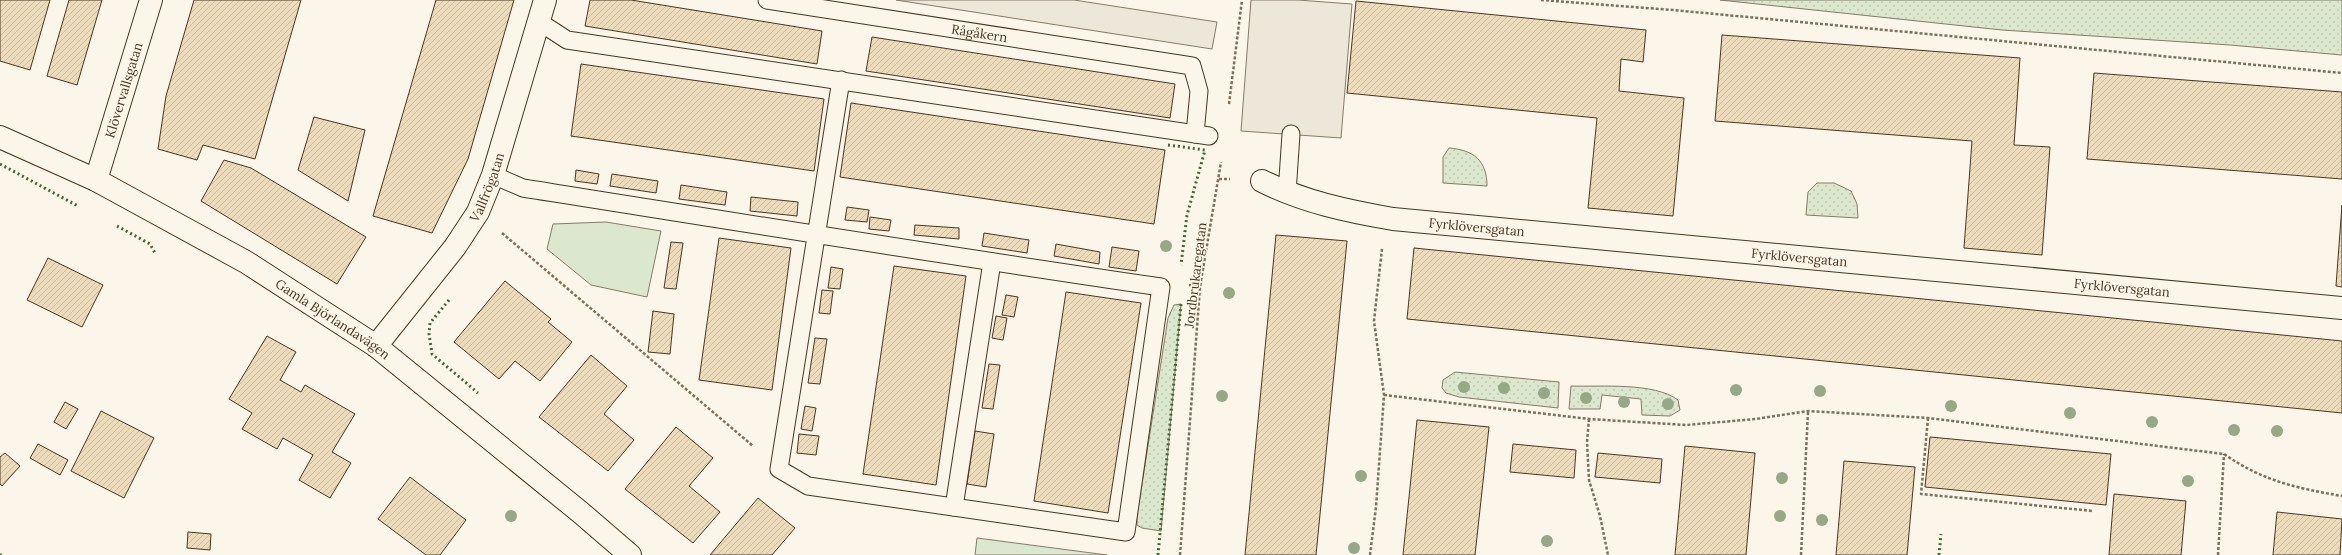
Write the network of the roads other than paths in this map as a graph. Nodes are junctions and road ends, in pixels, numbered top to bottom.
1 (151, 0) edge
2 (545, 0) edge
3 (767, 0) edge
4 (538, 21) junction
5 (841, 80) junction
6 (1290, 134) dead end
7 (0, 138) edge
8 (493, 176) junction
9 (96, 180) junction
10 (1262, 181) dead end
11 (1287, 194) junction
12 (818, 235) junction
13 (992, 262) junction
14 (2342, 308) edge
15 (376, 346) junction
16 (954, 507) junction
17 (630, 555) edge

1 - 9 street, Klövervallsgatan
2 - 4 street, Vallfrögatan
3 - 5 lane, Rågåkern
4 - 5 lane
4 - 8 street, Vallfrögatan
5 - 12 lane
6 - 11 lane
7 - 9 street, Gamla Björlandavägen
8 - 12 lane
8 - 15 street, Vallfrögatan
9 - 15 street, Gamla Björlandavägen
10 - 11 street, Fyrklöversgatan
11 - 14 street, Fyrklöversgatan
12 - 13 lane
12 - 16 lane
13 - 16 lane
13 - 16 lane
15 - 17 street, Gamla Björlandavägen

